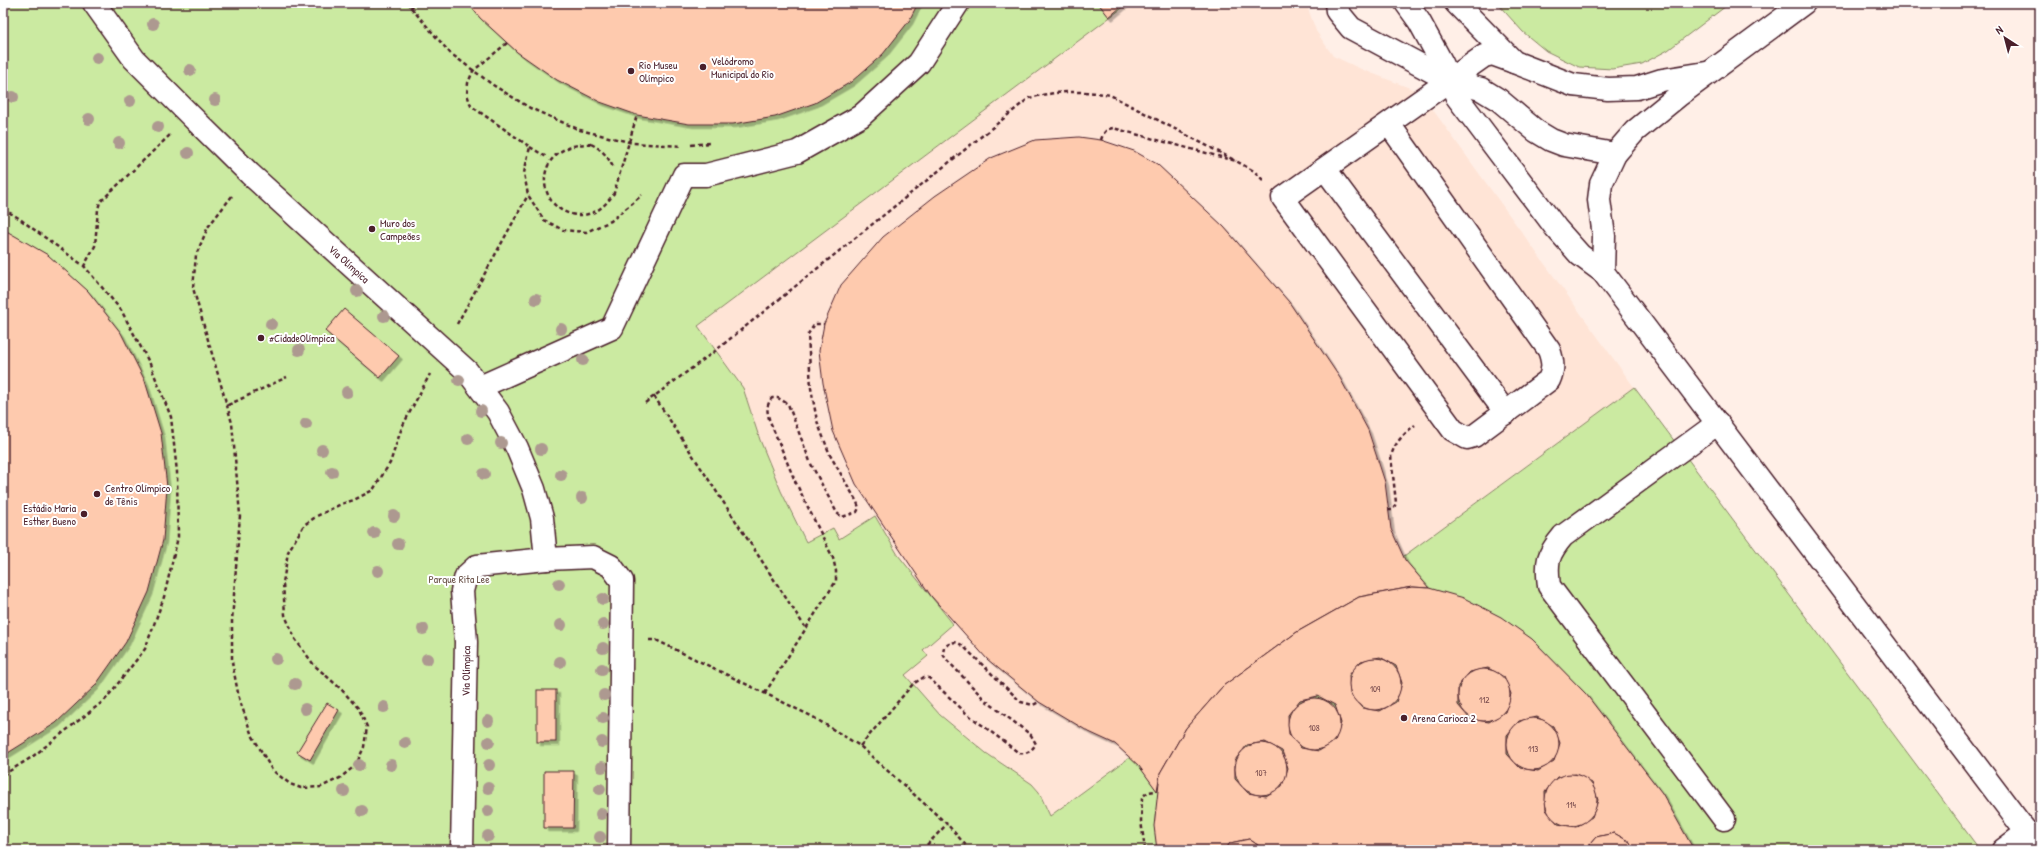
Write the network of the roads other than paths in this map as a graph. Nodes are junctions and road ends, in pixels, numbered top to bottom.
1 (94, 3) edge
2 (958, 3) edge
3 (1336, 3) edge
4 (1406, 3) edge
5 (1456, 3) edge
6 (1804, 3) edge
7 (1514, 62) junction
8 (1707, 73) junction
9 (1450, 81) junction
10 (1389, 124) junction
11 (1615, 154) junction
12 (1325, 169) junction
13 (1603, 272) junction
14 (480, 387) junction
15 (1506, 413) junction
16 (1718, 423) junction
17 (546, 559) junction
18 (1724, 819) dead end
19 (2027, 832) junction
20 (462, 850) edge
21 (619, 850) edge
22 (2003, 850) edge
23 (2040, 850) edge

1 - 14 street, Via Olímpica
2 - 14 street
3 - 9 street
4 - 9 street
5 - 7 street
6 - 8 street
7 - 8 street
7 - 9 street
8 - 11 street
9 - 10 street
9 - 11 street
9 - 13 street
10 - 12 street
10 - 15 street
11 - 13 street
12 - 15 street
12 - 15 street
13 - 16 street
14 - 17 street, Via Olímpica
16 - 18 street
16 - 19 street
17 - 20 street, Via Olímpica
17 - 21 street, Via Olímpica
19 - 22 street
19 - 23 street

